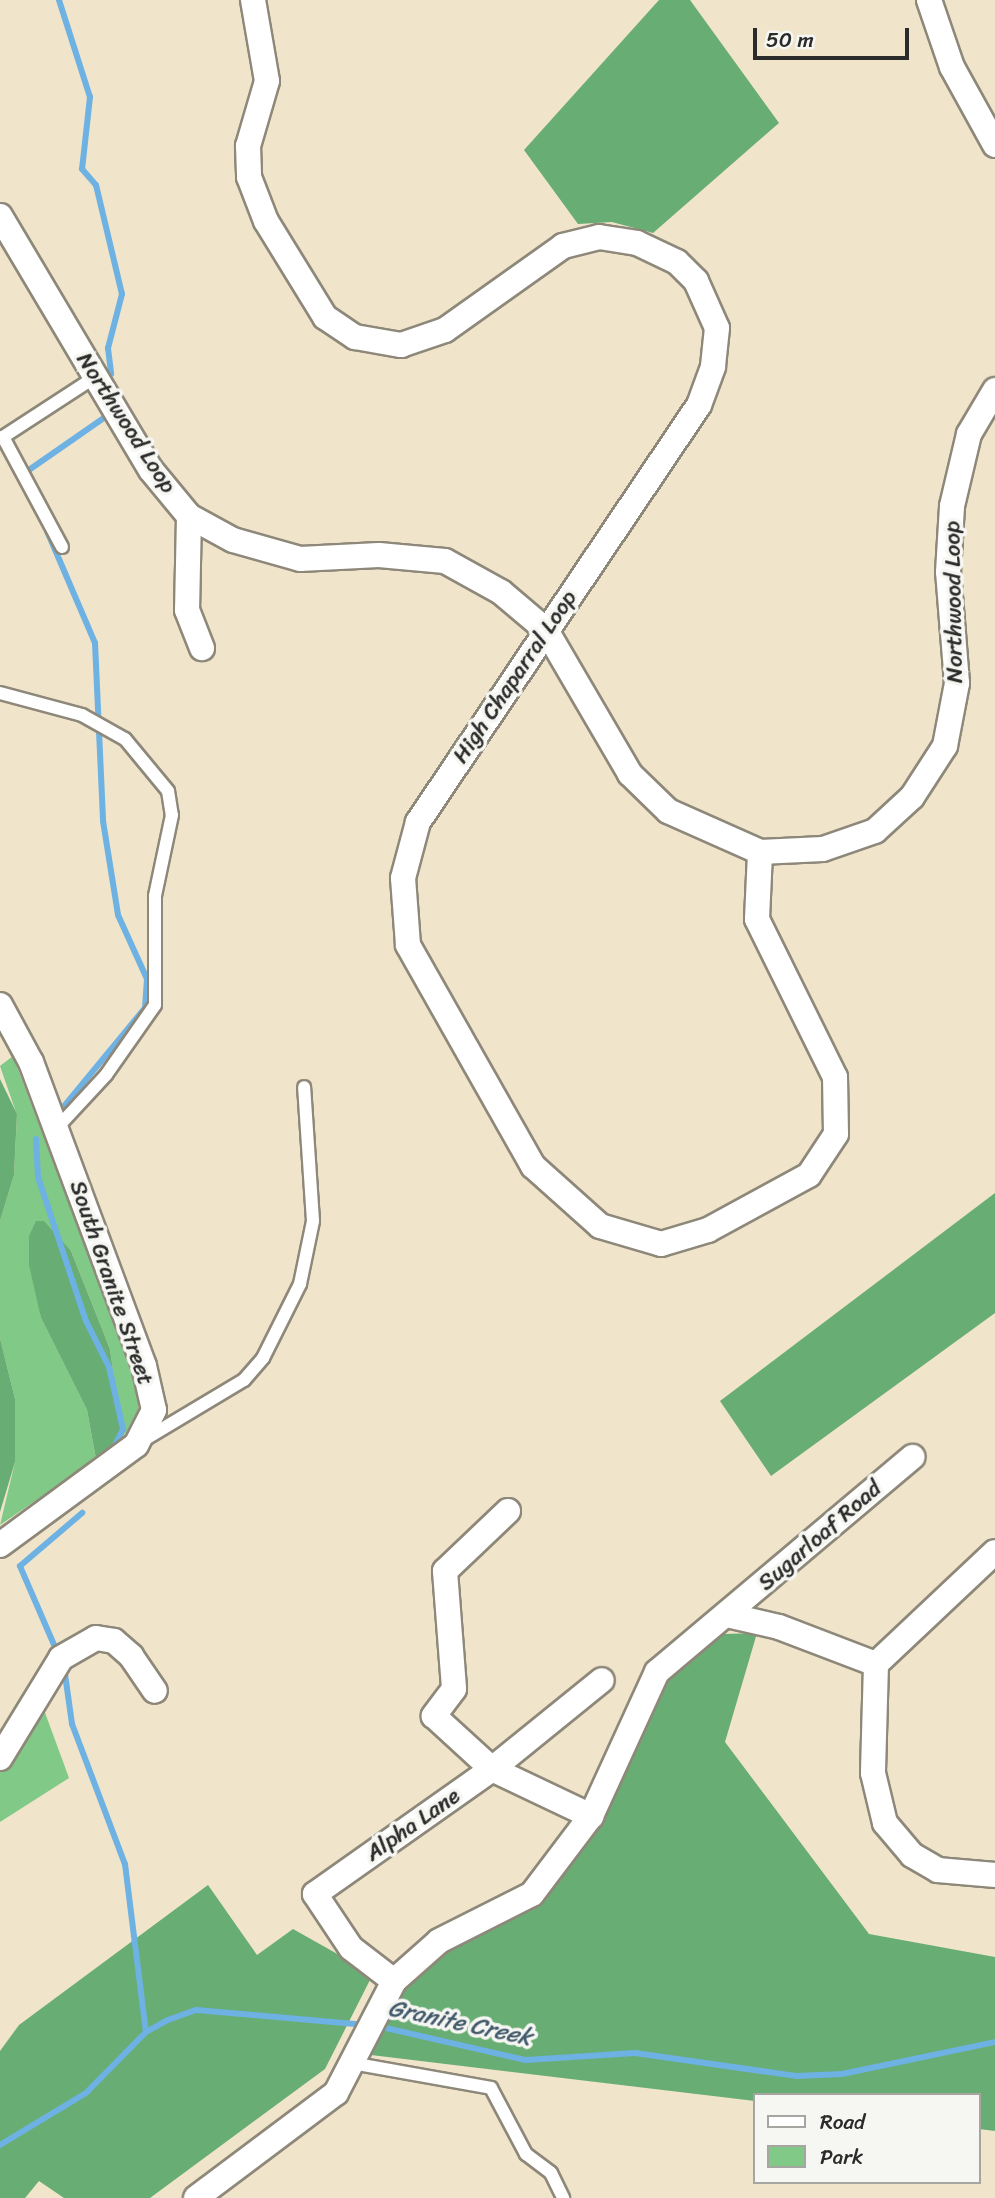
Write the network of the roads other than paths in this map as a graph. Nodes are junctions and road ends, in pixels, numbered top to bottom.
1 (253, 0) edge
2 (929, 0) edge
3 (995, 145) edge
4 (0, 216) edge
5 (96, 377) junction
6 (995, 390) edge
7 (189, 516) junction
8 (62, 547) dead end
9 (546, 630) junction
10 (202, 648) dead end
11 (0, 693) edge
12 (760, 852) junction
13 (0, 1005) edge
14 (304, 1087) dead end
15 (56, 1129) junction
16 (136, 1445) junction
17 (912, 1457) dead end
18 (508, 1511) dead end
19 (0, 1545) edge
20 (995, 1552) edge
21 (727, 1615) junction
22 (876, 1664) junction
23 (603, 1680) dead end
24 (155, 1691) dead end
25 (0, 1758) edge
26 (492, 1769) junction
27 (591, 1816) junction
28 (995, 1875) edge
29 (394, 1981) junction
30 (351, 2063) junction
31 (196, 2198) edge
32 (563, 2198) edge

1 - 9 street, High Chaparral Loop
2 - 3 street
4 - 5 street, Northwood Loop
5 - 7 street, Northwood Loop
5 - 8 lane
6 - 12 street, Northwood Loop
7 - 9 street, Northwood Loop
7 - 10 street
9 - 12 street, Northwood Loop
9 - 12 street, High Chaparral Loop
11 - 15 lane
13 - 15 street, South Granite Street
14 - 16 lane
15 - 16 street, South Granite Street
16 - 19 street, South Granite Street
17 - 21 street, Sugarloaf Road
18 - 26 street
20 - 22 street
21 - 22 street
21 - 27 street, Sugarloaf Road
22 - 28 street
23 - 26 street, Alpha Lane
24 - 25 street
26 - 27 street
26 - 29 street, Alpha Lane
27 - 29 street, Sugarloaf Road
29 - 30 street
30 - 31 street
30 - 32 lane

